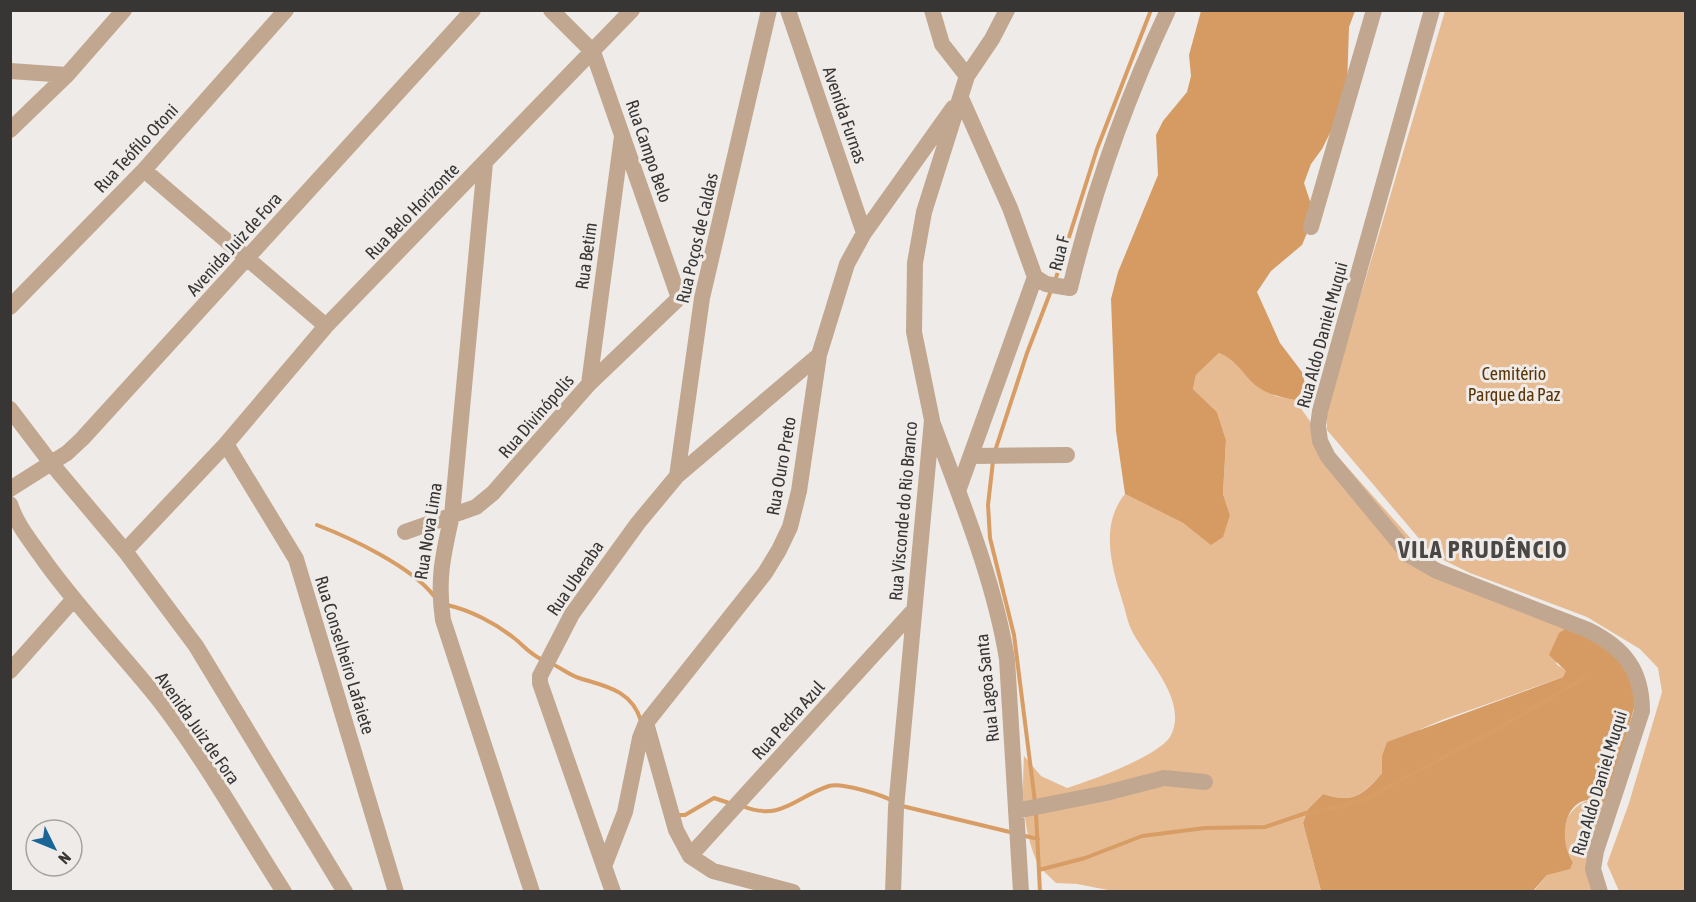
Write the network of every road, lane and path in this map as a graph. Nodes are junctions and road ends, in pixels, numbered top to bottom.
1 (123, 10) edge
2 (286, 10) edge
3 (473, 10) edge
4 (551, 10) edge
5 (632, 10) edge
6 (769, 10) edge
7 (788, 10) edge
8 (932, 10) edge
9 (1007, 10) edge
10 (1168, 10) edge
11 (1374, 10) edge
12 (1432, 10) edge
13 (593, 52) junction
14 (10, 72) edge
15 (67, 75) junction
16 (967, 76) junction
17 (962, 98) junction
18 (10, 130) edge
19 (623, 132) junction
20 (485, 163) junction
21 (144, 170) junction
22 (1311, 227) dead end
23 (864, 233) junction
24 (249, 257) junction
25 (1035, 277) junction
26 (679, 298) junction
27 (702, 298) junction
28 (10, 307) edge
29 (326, 326) junction
30 (819, 355) junction
31 (589, 384) junction
32 (10, 409) edge
33 (932, 420) junction
34 (226, 444) junction
35 (1067, 455) dead end
36 (973, 456) junction
37 (51, 463) junction
38 (677, 476) junction
39 (10, 489) edge
40 (958, 491) junction
41 (10, 504) edge
42 (452, 515) junction
43 (405, 532) dead end
44 (125, 551) junction
45 (73, 600) junction
46 (914, 610) junction
47 (10, 671) edge
48 (646, 723) junction
49 (1205, 782) dead end
50 (1016, 811) junction
51 (690, 856) junction
52 (605, 864) junction
53 (284, 891) edge
54 (345, 891) edge
55 (396, 891) edge
56 (532, 891) edge
57 (613, 891) edge
58 (793, 891) edge
59 (893, 891) edge
60 (1021, 891) edge
61 (1600, 891) edge

1 - 15 street
2 - 21 street, Rua Teófilo Otoni
3 - 24 street, Avenida Juiz de Fora
4 - 13 street, Rua Campo Belo
5 - 13 street, Rua Belo Horizonte
6 - 27 street, Rua Poços de Caldas
7 - 23 street, Avenida Furnas
8 - 16 street
9 - 16 street, Rua Visconde do Rio Branco
10 - 25 street, Rua F
11 - 22 street
12 - 61 street, Rua Aldo Daniel Muqui
13 - 19 street, Rua Campo Belo
13 - 20 street, Rua Belo Horizonte
14 - 15 street
15 - 18 street
16 - 17 street, Rua Visconde do Rio Branco
17 - 23 street, Rua Ouro Preto
17 - 25 street, Rua F
17 - 33 street, Rua Visconde do Rio Branco
19 - 26 street, Rua Campo Belo
19 - 31 street, Rua Betim
20 - 29 street, Rua Belo Horizonte
20 - 42 street, Rua Nova Lima
21 - 24 street
21 - 28 street, Rua Teófilo Otoni
23 - 30 street, Rua Ouro Preto
24 - 29 street
24 - 37 street, Avenida Juiz de Fora
25 - 36 street
26 - 27 street
26 - 31 street, Rua Divinópolis
27 - 38 street, Rua Poços de Caldas
29 - 34 street, Rua Belo Horizonte
30 - 38 street, Rua Uberaba
30 - 48 street, Rua Ouro Preto
31 - 42 street, Rua Divinópolis
32 - 37 street
33 - 40 street, Rua Lagoa Santa
33 - 46 street, Rua Visconde do Rio Branco
34 - 44 street, Rua Belo Horizonte
34 - 55 street, Rua Conselheiro Lafaiete
35 - 36 street
36 - 40 street
37 - 39 street, Avenida Juiz de Fora
37 - 44 street
38 - 52 street, Rua Uberaba
40 - 50 street, Rua Lagoa Santa
41 - 45 street, Avenida Juiz de Fora
42 - 43 street, Rua Divinópolis
42 - 56 street, Rua Nova Lima
44 - 54 street
45 - 47 street
45 - 53 street, Avenida Juiz de Fora
46 - 51 street, Rua Pedra Azul
46 - 59 street, Rua Visconde do Rio Branco
48 - 51 street
48 - 52 street, Rua Ouro Preto
49 - 50 street
50 - 60 street, Rua Lagoa Santa
51 - 58 street
52 - 57 street, Rua Uberaba

